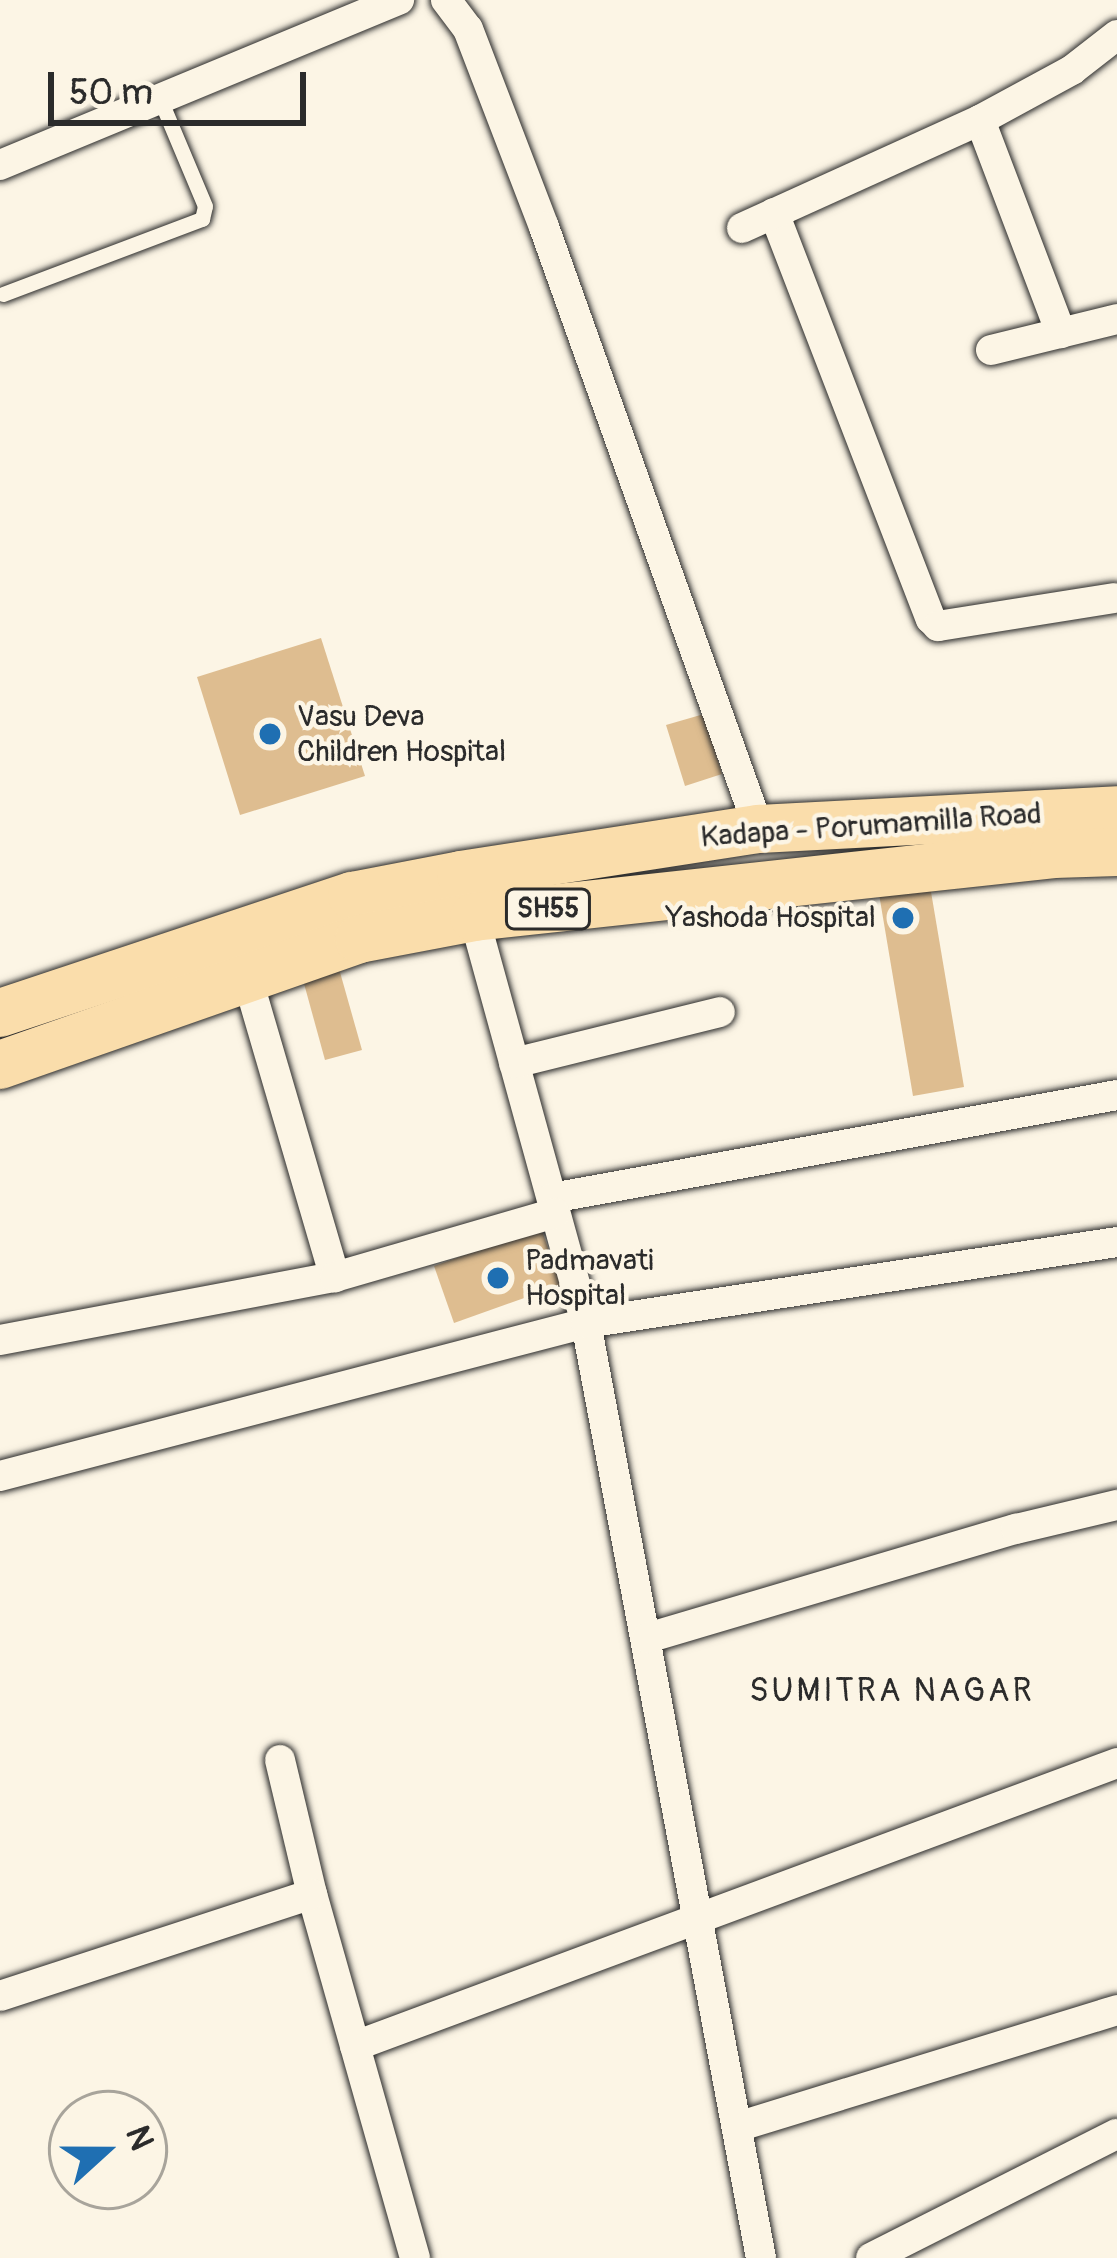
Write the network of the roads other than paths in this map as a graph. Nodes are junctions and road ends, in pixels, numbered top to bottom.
1 (398, 0) edge
2 (446, 0) edge
3 (1117, 35) edge
4 (160, 99) junction
5 (980, 120) junction
6 (0, 165) edge
7 (774, 213) junction
8 (742, 228) dead end
9 (3, 295) dead end
10 (1117, 319) edge
11 (1061, 333) junction
12 (991, 350) dead end
13 (1114, 598) dead end
14 (1117, 809) edge
15 (759, 829) junction
16 (1117, 852) edge
17 (474, 917) junction
18 (247, 977) junction
19 (720, 1012) dead end
20 (0, 1013) edge
21 (514, 1063) junction
22 (0, 1065) edge
23 (1117, 1095) edge
24 (554, 1206) junction
25 (1117, 1242) edge
26 (335, 1276) junction
27 (586, 1323) junction
28 (0, 1340) edge
29 (0, 1476) edge
30 (1116, 1508) edge
31 (647, 1638) junction
32 (280, 1760) dead end
33 (1117, 1763) edge
34 (312, 1894) junction
35 (697, 1921) junction
36 (0, 1996) edge
37 (1117, 2010) edge
38 (355, 2046) junction
39 (737, 2127) junction
40 (1117, 2134) edge
41 (415, 2258) edge
42 (761, 2258) edge
43 (871, 2258) edge

1 - 4 street
2 - 15 street
3 - 5 street
4 - 6 street
4 - 9 lane
5 - 7 street
5 - 11 street
7 - 8 street
7 - 13 street
10 - 11 street
11 - 12 street
14 - 15 main road, Kadapa - Porumamilla Road
15 - 20 main road, Kadapa - Porumamilla Road
16 - 17 main road, SH55
17 - 18 main road, SH55
17 - 21 street
18 - 22 main road, SH55
18 - 26 street
19 - 21 street
21 - 24 street
23 - 24 street
24 - 26 street
24 - 27 street
25 - 27 street
26 - 28 street
27 - 29 street
27 - 31 street
30 - 31 street
31 - 35 street
32 - 34 street
33 - 35 street
34 - 36 street
34 - 38 street
35 - 38 street
35 - 39 street
37 - 39 street
38 - 41 street
39 - 42 street
40 - 43 street

